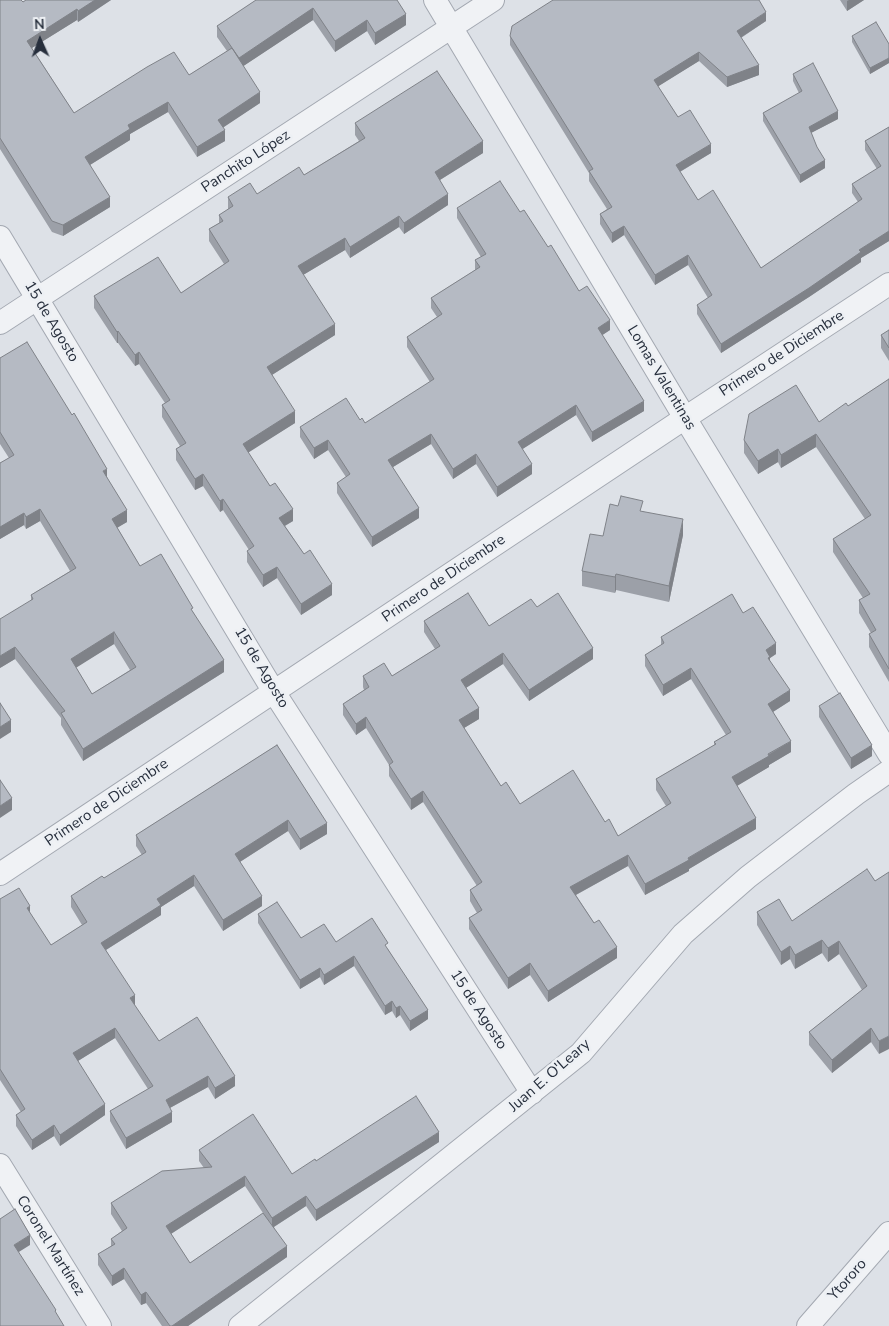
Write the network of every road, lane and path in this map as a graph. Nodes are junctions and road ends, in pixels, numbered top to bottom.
1 (435, 0) edge
2 (493, 0) edge
3 (452, 28) junction
4 (0, 237) edge
5 (889, 284) edge
6 (37, 299) junction
7 (0, 324) edge
8 (685, 418) junction
9 (274, 692) junction
10 (889, 754) edge
11 (889, 771) edge
12 (0, 874) edge
13 (532, 1093) junction
14 (0, 1165) edge
15 (889, 1233) edge
16 (100, 1326) edge
17 (240, 1326) edge
18 (808, 1326) edge

1 - 3 street, Lomas Valentinas
2 - 3 street, Panchito López
3 - 6 street, Panchito López
3 - 8 street, Lomas Valentinas
4 - 6 street, 15 de Agosto
5 - 8 street, Primero de Diciembre
6 - 7 street, Panchito López
6 - 9 street, 15 de Agosto
8 - 9 street, Primero de Diciembre
8 - 10 street, Lomas Valentinas
9 - 12 street, Primero de Diciembre
9 - 13 street, 15 de Agosto
11 - 13 street, Juan E. O'Leary
13 - 17 street, Juan E. O'Leary
14 - 16 street, Coronel Martínez
15 - 18 street, Ytororo

